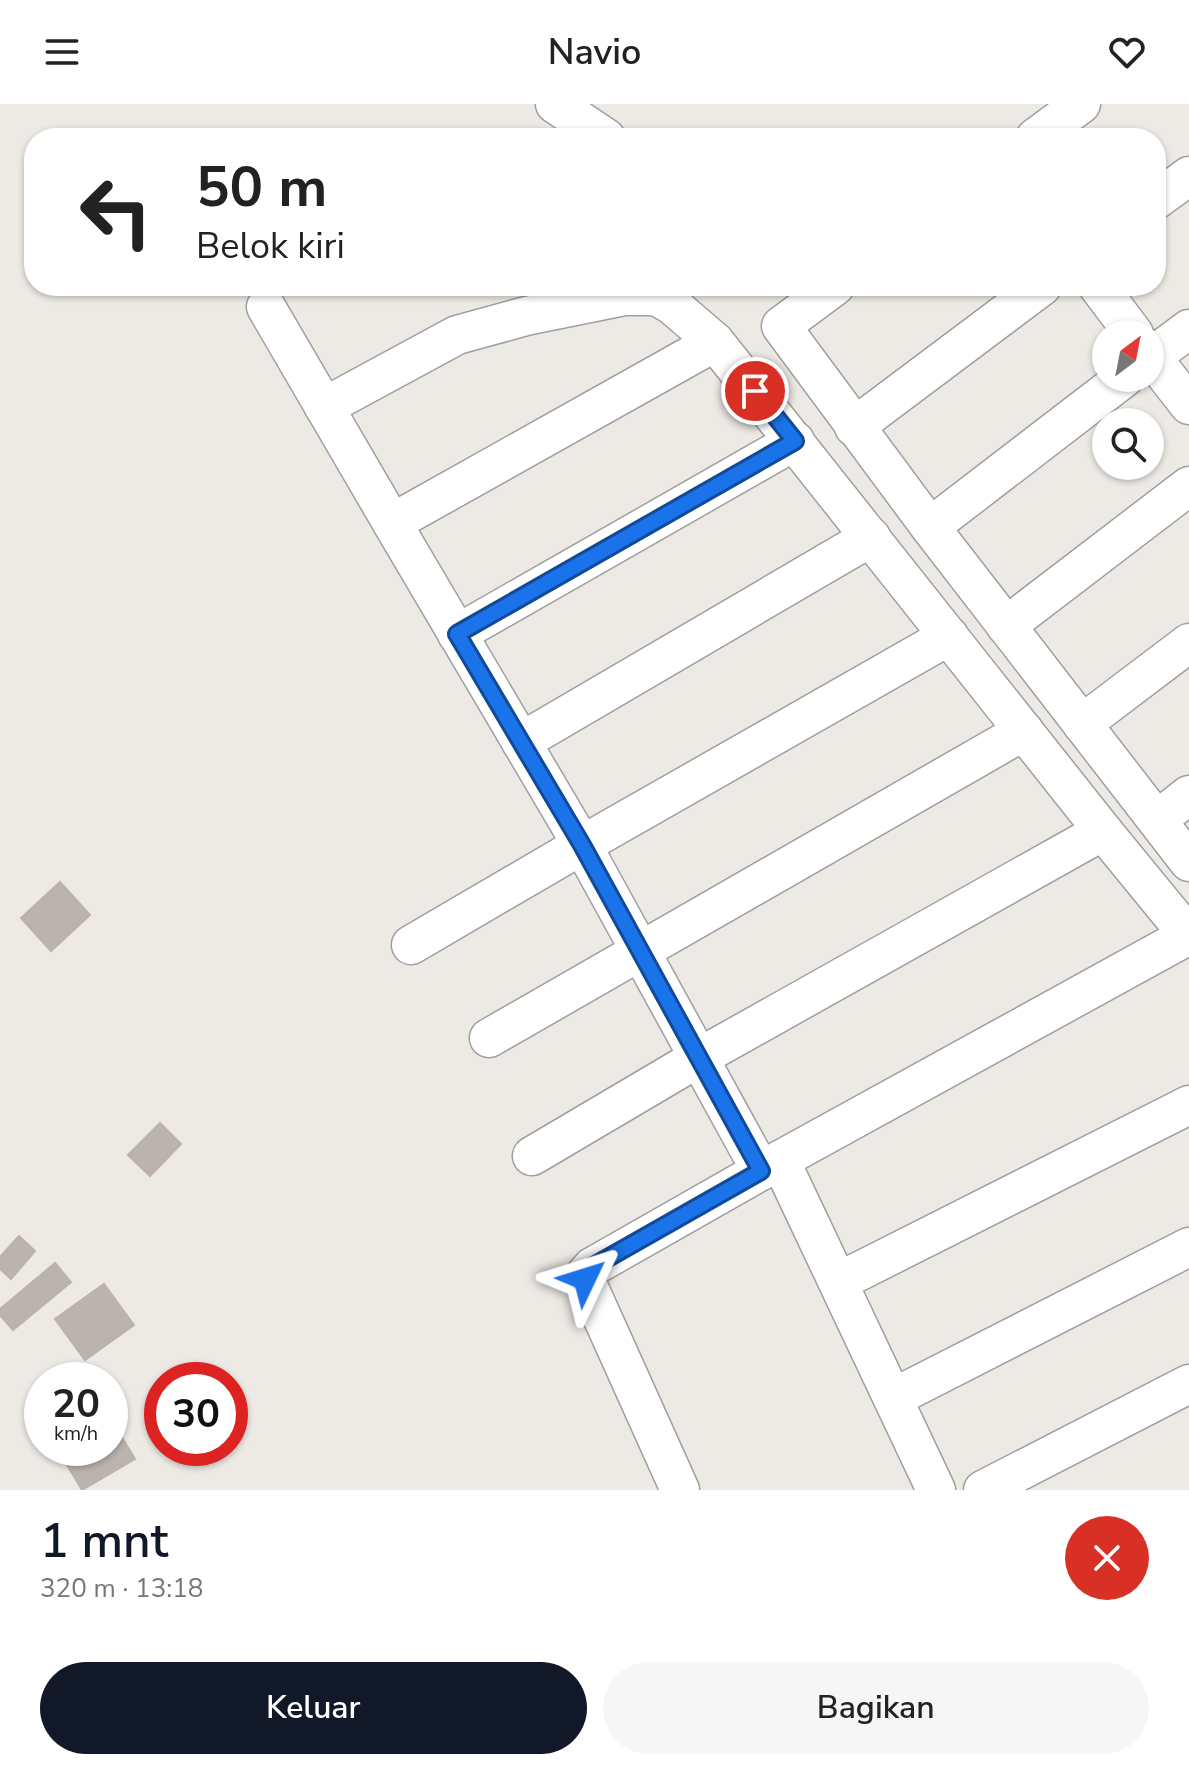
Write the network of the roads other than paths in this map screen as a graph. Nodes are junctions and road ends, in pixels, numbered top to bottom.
1 (555, 104) edge
2 (1081, 104) edge
3 (591, 128) edge
4 (1049, 128) edge
5 (1189, 176) edge
6 (1166, 193) edge
7 (822, 296) edge
8 (1029, 296) edge
9 (1104, 296) edge
10 (266, 307) dead end
11 (1119, 320) edge
12 (1189, 329) edge
13 (715, 342) junction
14 (1164, 344) edge
15 (1164, 379) edge
16 (1098, 392) edge
17 (1189, 405) edge
18 (324, 407) junction
19 (854, 427) junction
20 (795, 441) junction
21 (1189, 486) edge
22 (392, 523) junction
23 (930, 527) junction
24 (871, 537) junction
25 (1006, 626) junction
26 (457, 634) junction
27 (949, 636) junction
28 (1189, 643) edge
29 (1082, 724) junction
30 (1024, 731) junction
31 (521, 742) junction
32 (1189, 795) edge
33 (1157, 820) junction
34 (1103, 831) junction
35 (582, 845) junction
36 (1189, 862) edge
37 (1189, 935) edge
38 (411, 945) dead end
39 (639, 951) junction
40 (489, 1038) dead end
41 (698, 1058) junction
42 (1189, 1105) edge
43 (532, 1156) dead end
44 (770, 1166) junction
45 (1189, 1247) edge
46 (838, 1282) junction
47 (1189, 1384) edge
48 (893, 1398) junction
49 (1081, 1440) junction
50 (680, 1490) edge
51 (936, 1490) edge
52 (983, 1490) edge
53 (1047, 1490) edge

1 - 3 street
2 - 4 street
5 - 6 street
7 - 19 street
8 - 19 street
9 - 11 street
10 - 18 street
12 - 14 street
13 - 18 street
13 - 20 street
13 - 22 street
15 - 17 street
16 - 23 street
18 - 22 street
19 - 23 street
20 - 24 street
20 - 26 street
21 - 25 street
22 - 26 street
23 - 25 street
24 - 27 street
24 - 31 street
25 - 29 street
26 - 31 street
27 - 30 street
27 - 35 street
28 - 29 street
29 - 33 street
30 - 34 street
30 - 39 street
31 - 35 street
32 - 33 street
33 - 36 street
34 - 37 street
34 - 41 street
35 - 38 street
35 - 39 street
37 - 44 street
39 - 40 street
39 - 41 street
41 - 43 street
41 - 44 street
42 - 46 street
44 - 46 street
44 - 50 street
45 - 48 street
46 - 48 street
47 - 49 street
48 - 51 street
49 - 52 street
49 - 53 street

